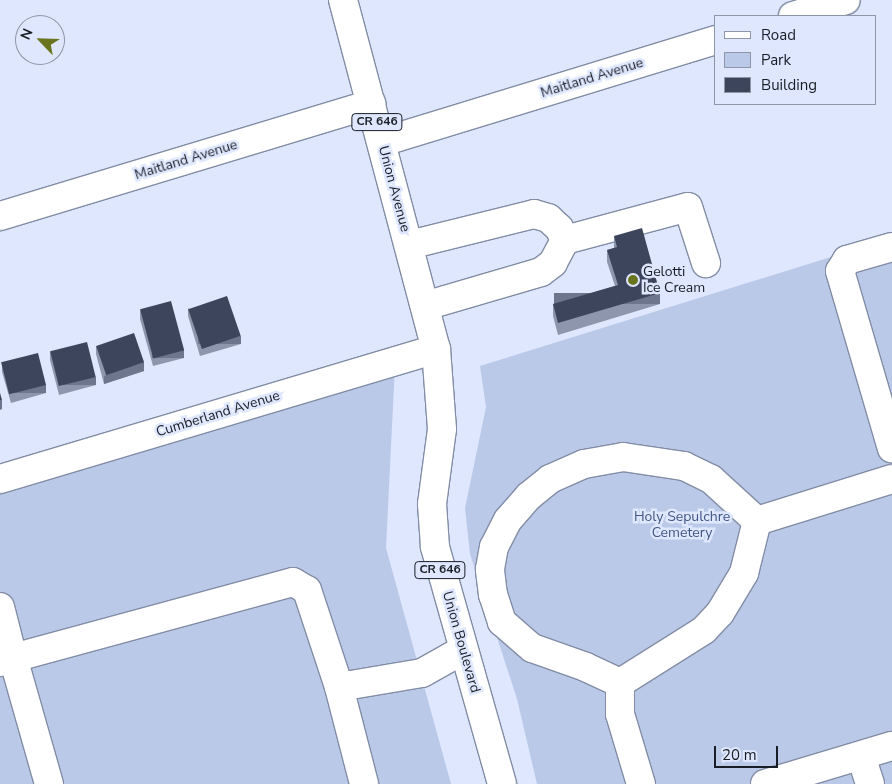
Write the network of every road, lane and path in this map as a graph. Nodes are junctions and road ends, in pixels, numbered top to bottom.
1 (343, 0) edge
2 (846, 0) edge
3 (796, 15) edge
4 (714, 41) edge
5 (372, 104) junction
6 (382, 142) junction
7 (0, 216) edge
8 (565, 240) junction
9 (409, 245) junction
10 (892, 247) edge
11 (706, 263) dead end
12 (425, 306) junction
13 (436, 349) junction
14 (892, 449) edge
15 (0, 479) edge
16 (892, 479) edge
17 (758, 521) junction
18 (0, 607) edge
19 (463, 650) junction
20 (6, 660) edge
21 (620, 683) junction
22 (339, 687) junction
23 (892, 746) edge
24 (861, 756) junction
25 (49, 784) edge
26 (364, 784) edge
27 (502, 784) edge
28 (641, 784) edge
29 (765, 784) edge
30 (870, 784) edge

1 - 5 street, Union Avenue / CR 646
2 - 3 street
4 - 6 street, Maitland Avenue
5 - 6 street, Union Avenue / CR 646
5 - 7 street, Maitland Avenue
6 - 9 street, Union Avenue / CR 646
8 - 9 street
8 - 11 street
8 - 12 street
9 - 12 street, Union Avenue / CR 646
10 - 14 street
12 - 13 street, Union Avenue / CR 646
13 - 15 street, Cumberland Avenue
13 - 19 street, Union Boulevard / CR 646
16 - 17 street
17 - 21 street
17 - 21 street
18 - 20 street
19 - 22 street
19 - 27 street, Union Boulevard / CR 646
20 - 22 street
20 - 25 street
21 - 28 street
22 - 26 street
23 - 24 street
24 - 29 street
24 - 30 street

